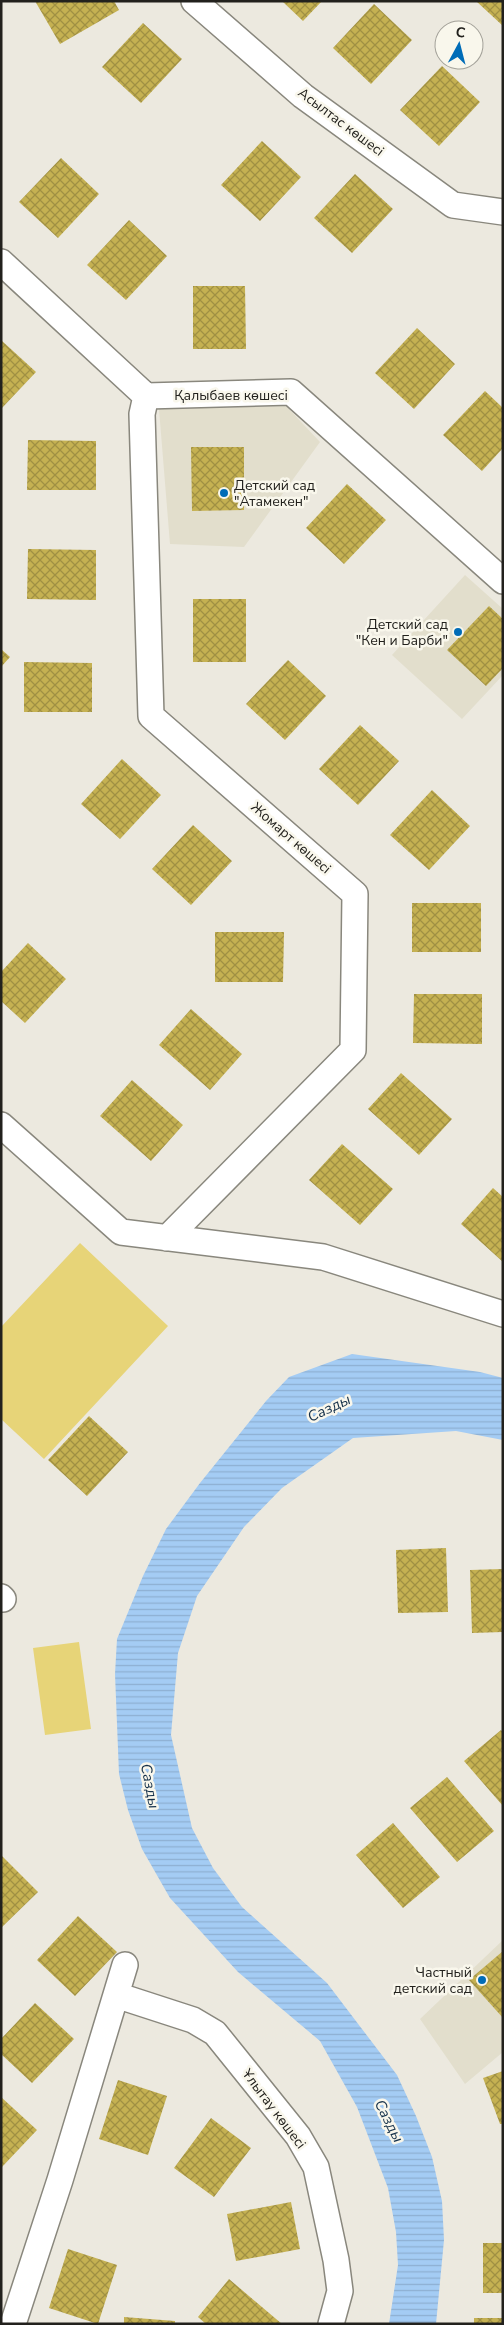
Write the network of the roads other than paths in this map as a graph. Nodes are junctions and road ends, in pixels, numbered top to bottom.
1 (194, 1) edge
2 (503, 212) edge
3 (1, 262) edge
4 (146, 396) junction
5 (503, 581) edge
6 (1, 1125) edge
7 (168, 1238) junction
8 (503, 1314) edge
9 (125, 1964) dead end
10 (116, 1995) junction
11 (14, 2324) edge
12 (331, 2324) edge

1 - 2 street, Асылтас көшесі
3 - 4 street
4 - 5 street, Қалыбаев көшесі
4 - 7 street, Жомарт көшесі
6 - 7 street
7 - 8 street
9 - 10 street
10 - 11 street
10 - 12 street, Ұлытау көшесі

